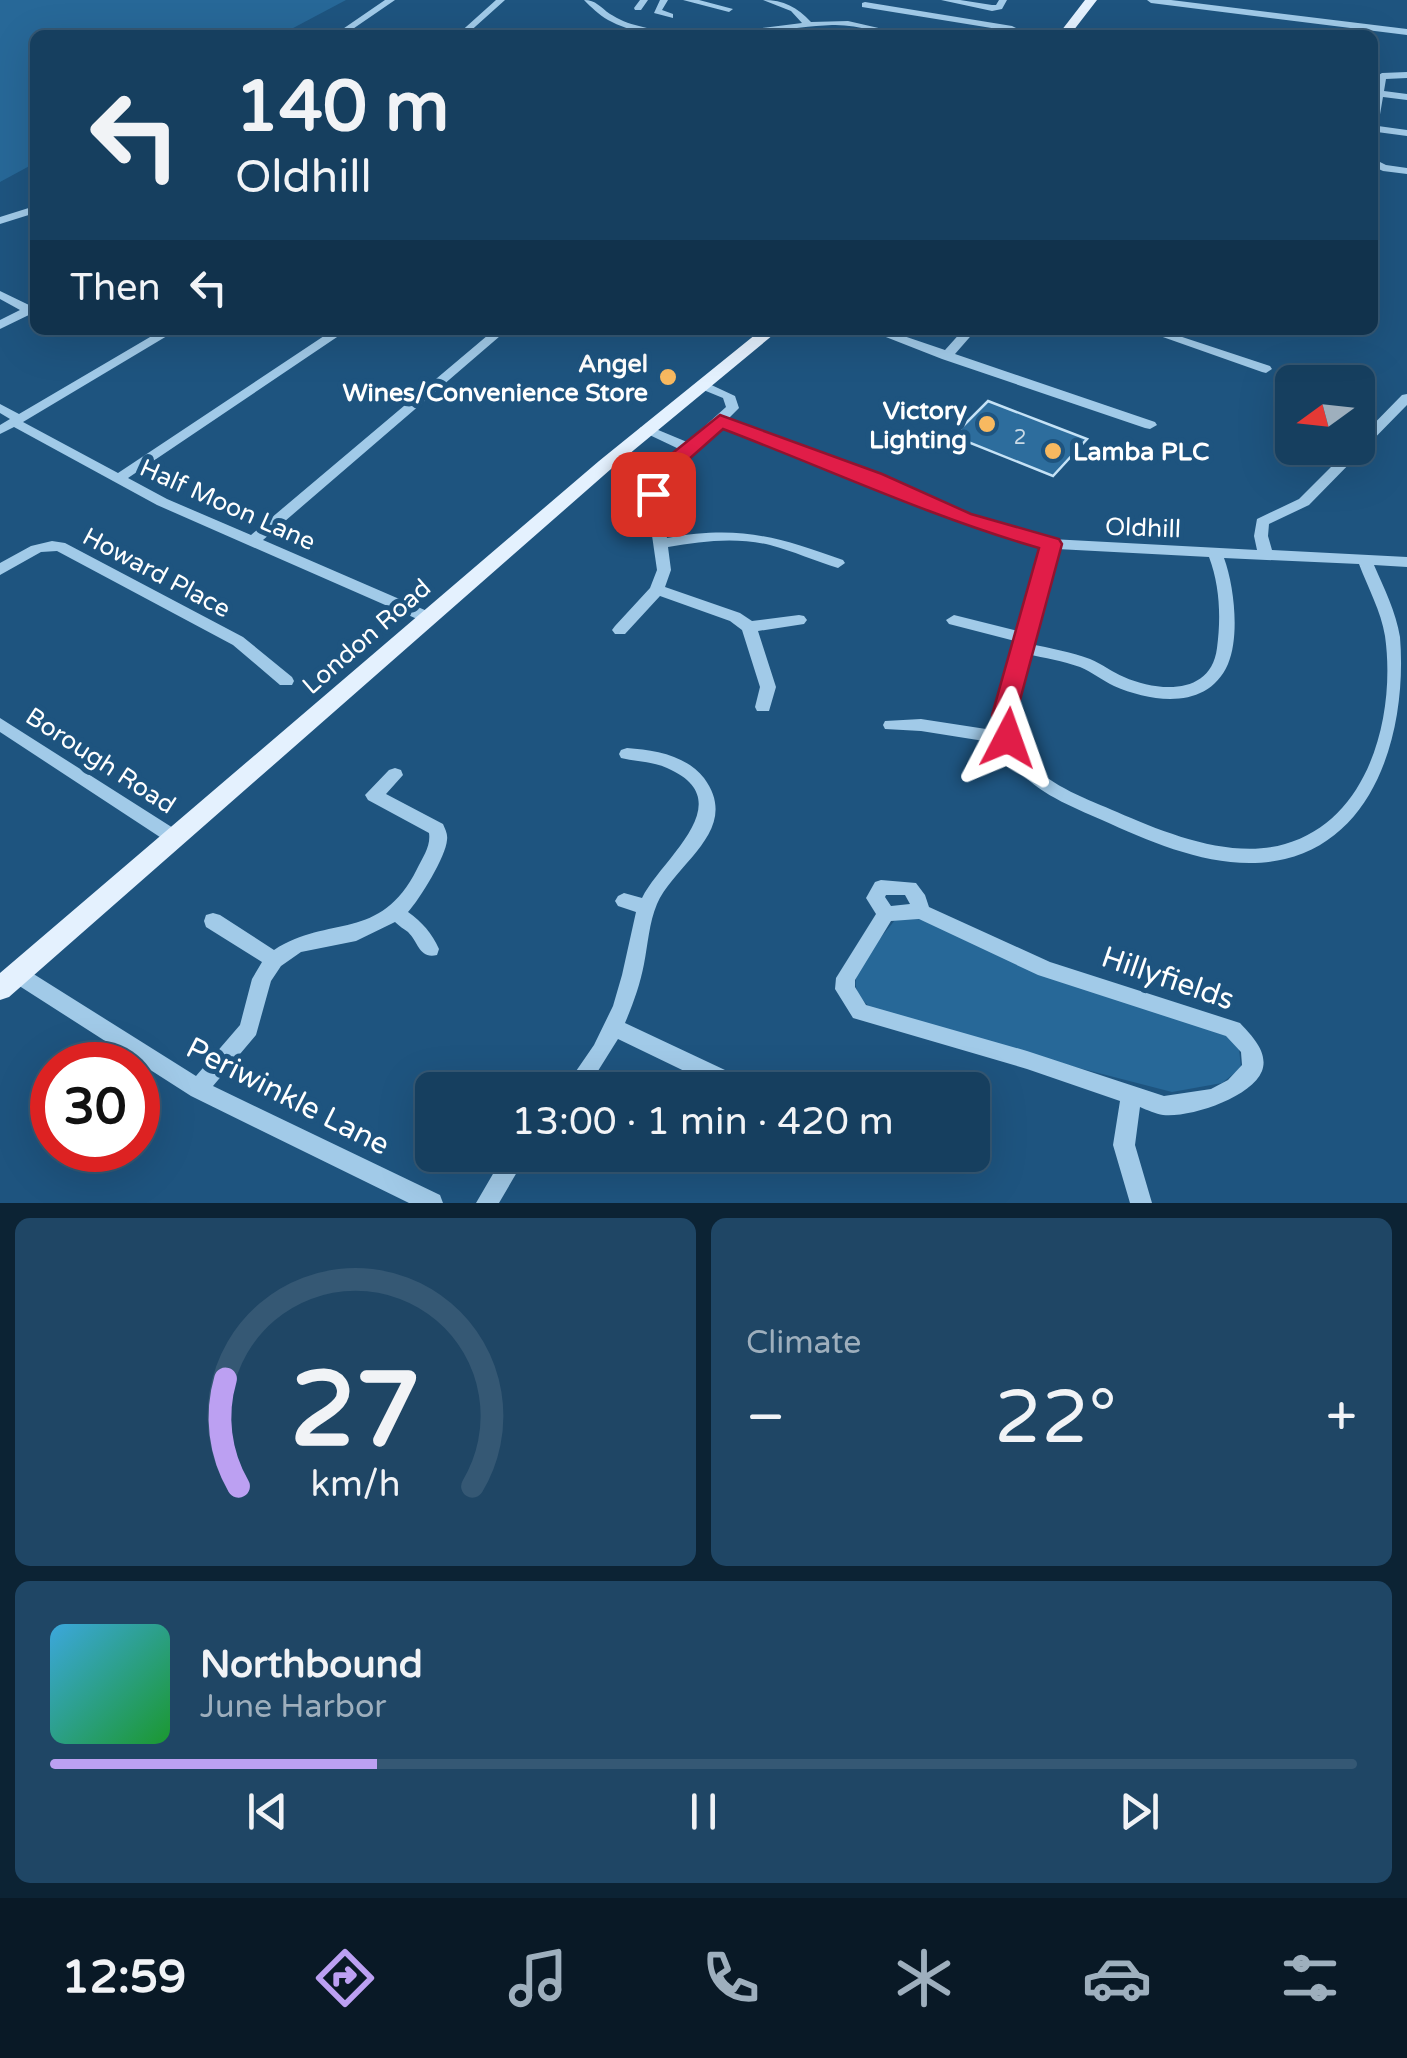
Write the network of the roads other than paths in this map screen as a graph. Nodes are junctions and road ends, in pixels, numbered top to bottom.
1 (391, 0) edge
2 (501, 0) edge
3 (588, 0) edge
4 (661, 0) edge
5 (687, 0) edge
6 (767, 0) edge
7 (945, 0) edge
8 (1003, 0) edge
9 (1091, 0) edge
10 (1151, 0) edge
11 (865, 5) dead end
12 (729, 9) dead end
13 (1283, 15) junction
14 (670, 16) dead end
15 (809, 24) junction
16 (630, 26) junction
17 (346, 30) edge
18 (467, 30) edge
19 (622, 30) edge
20 (657, 30) edge
21 (765, 30) edge
22 (881, 30) edge
23 (1016, 30) edge
24 (1068, 30) edge
25 (1276, 30) edge
26 (1407, 32) edge
27 (1407, 75) edge
28 (1378, 93) joint
29 (1407, 97) edge
30 (1378, 131) edge
31 (1407, 133) edge
32 (1378, 165) edge
33 (1407, 171) edge
34 (30, 211) edge
35 (0, 221) edge
36 (0, 294) edge
37 (30, 308) edge
38 (30, 310) edge
39 (0, 325) edge
40 (162, 335) edge
41 (334, 335) edge
42 (495, 335) edge
43 (765, 335) edge
44 (888, 335) edge
45 (965, 335) edge
46 (1165, 335) edge
47 (946, 356) junction
48 (1266, 369) dead end
49 (706, 386) junction
50 (1407, 398) edge
51 (0, 408) edge
52 (720, 421) junction
53 (11, 424) edge
54 (1150, 425) dead end
55 (646, 430) junction
56 (687, 447) junction
57 (118, 478) junction
58 (252, 541) junction
59 (660, 544) junction
60 (1051, 544) junction
61 (1215, 552) junction
62 (1266, 555) junction
63 (1365, 560) junction
64 (1407, 562) edge
65 (838, 563) dead end
66 (0, 570) edge
67 (657, 590) junction
68 (430, 618) junction
69 (799, 620) dead end
70 (954, 620) dead end
71 (749, 626) junction
72 (620, 630) dead end
73 (1024, 644) junction
74 (286, 680) dead end
75 (763, 707) dead end
76 (891, 724) dead end
77 (4, 732) edge
78 (1008, 738) junction
79 (627, 754) dead end
80 (395, 775) dead end
81 (175, 838) junction
82 (624, 901) dead end
83 (646, 907) junction
84 (396, 913) junction
85 (214, 921) dead end
86 (430, 949) dead end
87 (274, 960) junction
88 (9, 982) edge
89 (614, 1027) junction
90 (585, 1072) edge
91 (708, 1072) edge
92 (198, 1089) junction
93 (1131, 1098) junction
94 (506, 1172) edge
95 (432, 1203) edge
96 (487, 1203) edge
97 (1141, 1203) edge

1 - 17 street
2 - 18 street
3 - 16 street
4 - 14 street
5 - 12 street
6 - 15 street
7 - 8 street
9 - 24 main road
10 - 13 street
11 - 23 street
13 - 25 street
13 - 26 street
15 - 21 street
15 - 22 street
16 - 19 street
16 - 20 street
27 - 28 street
28 - 29 street
30 - 31 street
32 - 33 street
34 - 35 street
36 - 37 street
38 - 39 street
40 - 53 street
41 - 57 street
42 - 58 street
43 - 49 main road, London Road
44 - 47 street
45 - 47 street
46 - 48 street
47 - 54 street
49 - 52 street
49 - 55 main road, London Road
50 - 62 street
51 - 53 street, Half Moon Lane
52 - 56 street
52 - 60 street, Oldhill
53 - 57 street, Half Moon Lane
55 - 56 street
55 - 68 main road, London Road
56 - 59 street
57 - 58 street, Half Moon Lane
58 - 68 street, Half Moon Lane
59 - 65 street
59 - 67 street
60 - 61 street, Oldhill
60 - 73 street
61 - 62 street, Oldhill
61 - 73 street
62 - 63 street, Oldhill
63 - 64 street, Oldhill
63 - 78 street
66 - 74 street, Howard Place
67 - 71 street
67 - 72 street
68 - 81 main road, London Road
69 - 71 street
70 - 73 street
71 - 75 street
73 - 78 street
76 - 78 street
77 - 81 street, Borough Road
79 - 83 street
80 - 84 street
81 - 88 main road, London Road
82 - 83 street
83 - 89 street
84 - 86 street
84 - 87 street
85 - 87 street
87 - 92 street
88 - 92 street, Periwinkle Lane
89 - 90 street
89 - 91 street
92 - 95 street, Periwinkle Lane
93 - 93 street, Hillyfields
93 - 97 street
94 - 96 street

